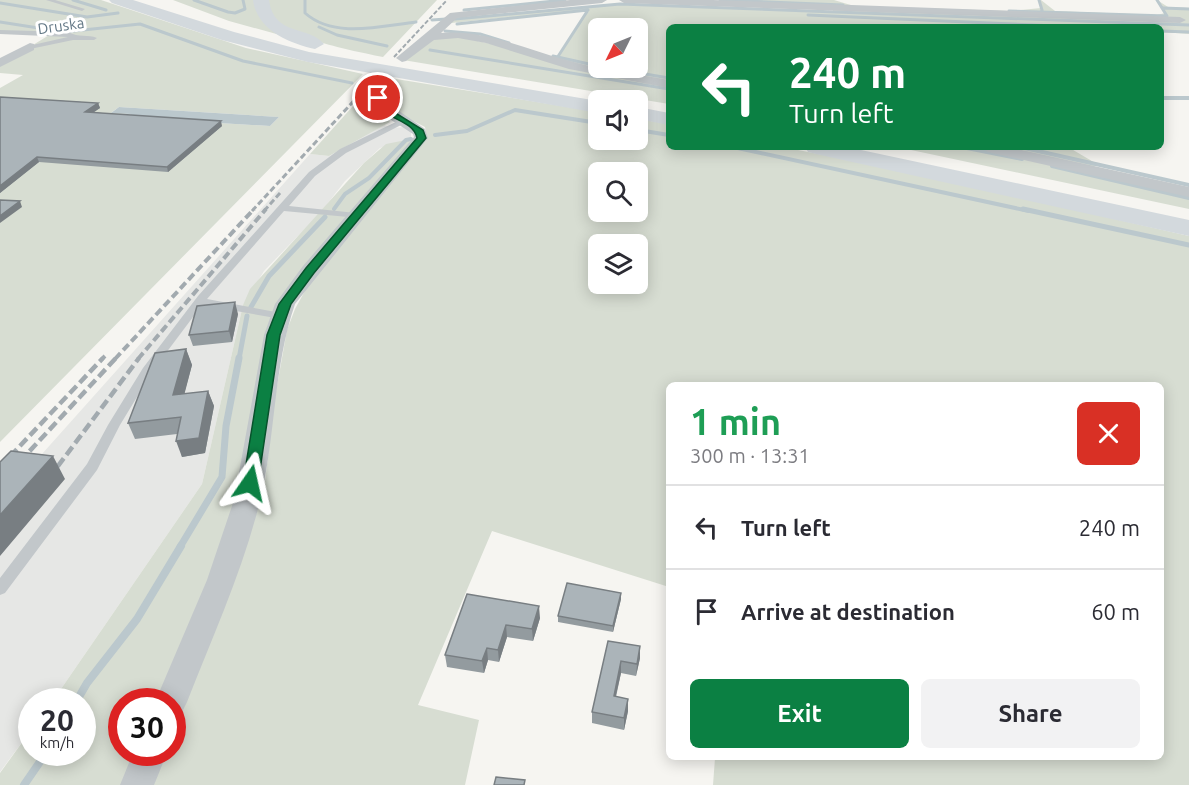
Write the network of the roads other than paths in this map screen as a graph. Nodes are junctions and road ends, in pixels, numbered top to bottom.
1 (49, 0) edge
2 (117, 0) edge
3 (136, 0) edge
4 (160, 0) edge
5 (261, 0) edge
6 (602, 0) edge
7 (624, 0) edge
8 (82, 9) dead end
9 (1180, 20) dead end
10 (184, 22) junction
11 (0, 32) edge
12 (74, 38) junction
13 (94, 38) dead end
14 (428, 38) junction
15 (30, 47) joint
16 (347, 56) junction
17 (402, 58) dead end
18 (0, 63) edge
19 (385, 78) dead end
20 (666, 83) edge
21 (588, 95) edge
22 (588, 105) edge
23 (648, 106) edge
24 (666, 109) edge
25 (648, 115) edge
26 (666, 118) edge
27 (405, 121) junction
28 (830, 150) edge
29 (883, 150) edge
30 (1001, 150) edge
31 (1189, 192) edge
32 (284, 208) junction
33 (356, 216) junction
34 (1189, 216) edge
35 (1189, 228) edge
36 (200, 301) junction
37 (281, 316) junction
38 (0, 589) edge
39 (177, 688) edge
40 (145, 766) edge
41 (137, 785) edge

1 - 8 lane
2 - 10 highway
3 - 10 highway
4 - 16 highway
5 - 16 highway
6 - 14 street
7 - 9 street
10 - 22 highway
11 - 12 lane
12 - 13 lane, Druska
12 - 15 lane, Druska
14 - 17 street
14 - 20 street
15 - 18 street, Druska
16 - 21 highway
19 - 27 street
23 - 24 highway
25 - 26 highway
27 - 32 lane
27 - 33 street
28 - 35 highway
29 - 34 highway
30 - 31 street
32 - 33 lane
32 - 36 lane
33 - 37 street
36 - 37 lane
36 - 38 lane
37 - 39 street
40 - 41 street

